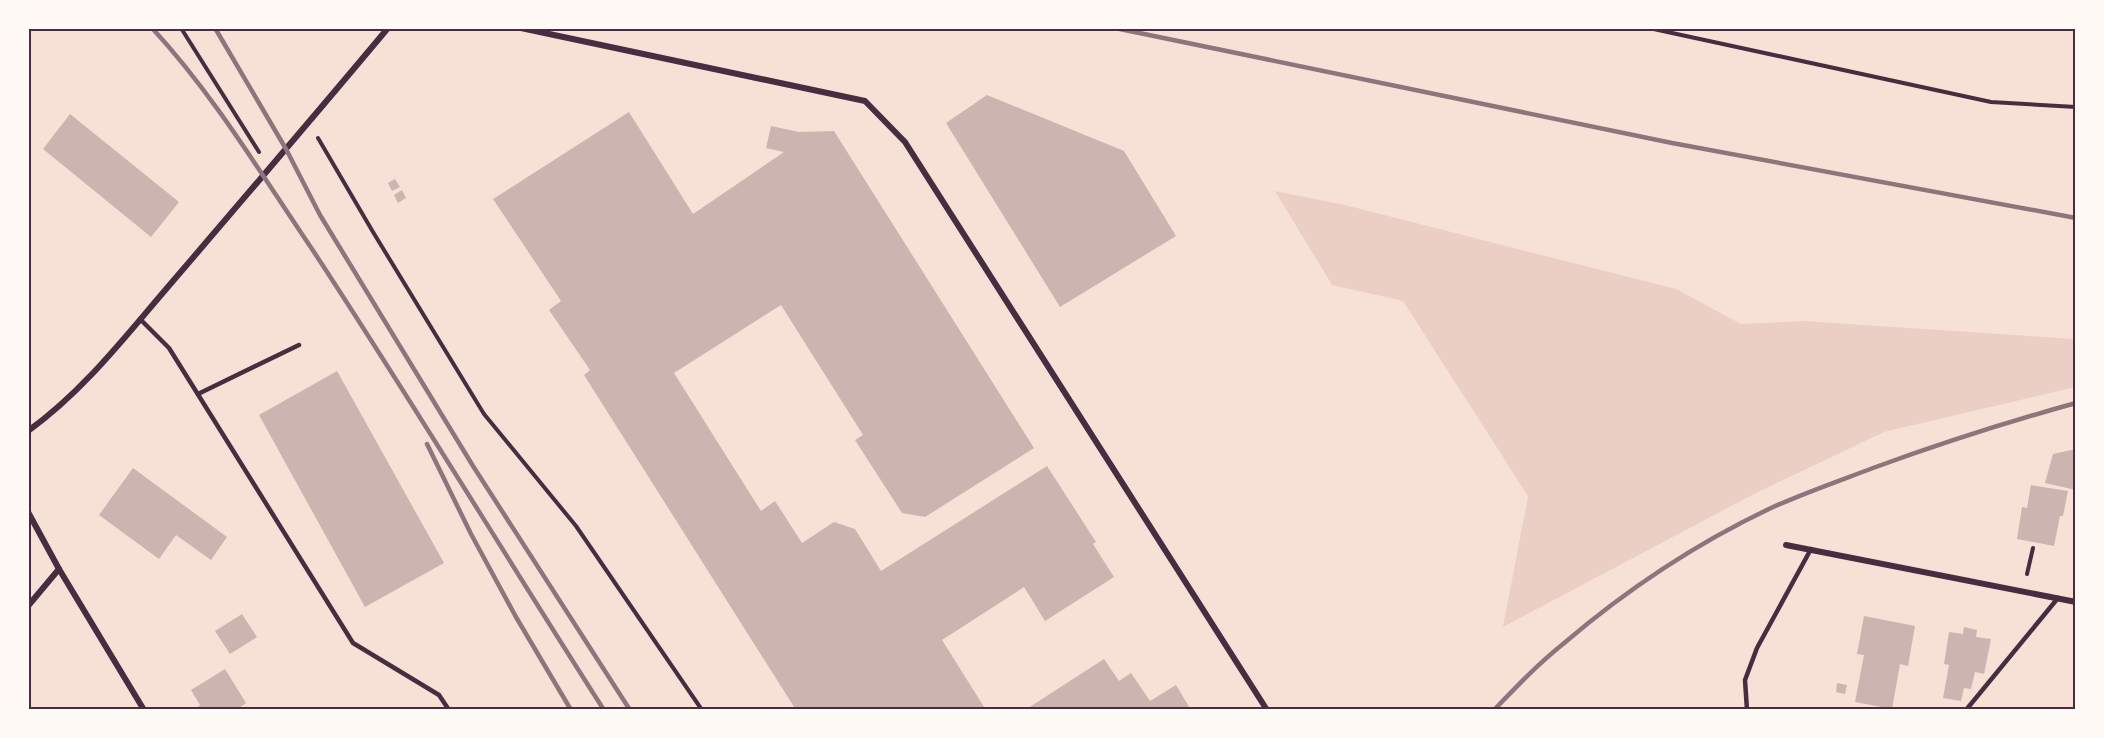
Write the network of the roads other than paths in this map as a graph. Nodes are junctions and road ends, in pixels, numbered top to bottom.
1 (388, 28) edge
2 (521, 28) edge
3 (140, 319) junction
4 (299, 345) dead end
5 (198, 394) junction
6 (28, 431) edge
7 (28, 512) edge
8 (1786, 545) dead end
9 (1811, 549) junction
10 (59, 569) junction
11 (2058, 598) junction
12 (2076, 602) edge
13 (28, 606) edge
14 (144, 710) edge
15 (448, 710) edge
16 (1267, 710) edge
17 (1747, 710) edge
18 (1966, 710) edge

1 - 3 street
2 - 16 street
3 - 5 lane
3 - 6 street
4 - 5 lane
5 - 15 lane
7 - 10 street
8 - 9 street
9 - 11 street
9 - 17 lane
10 - 13 street
10 - 14 street
11 - 12 street
11 - 18 lane

